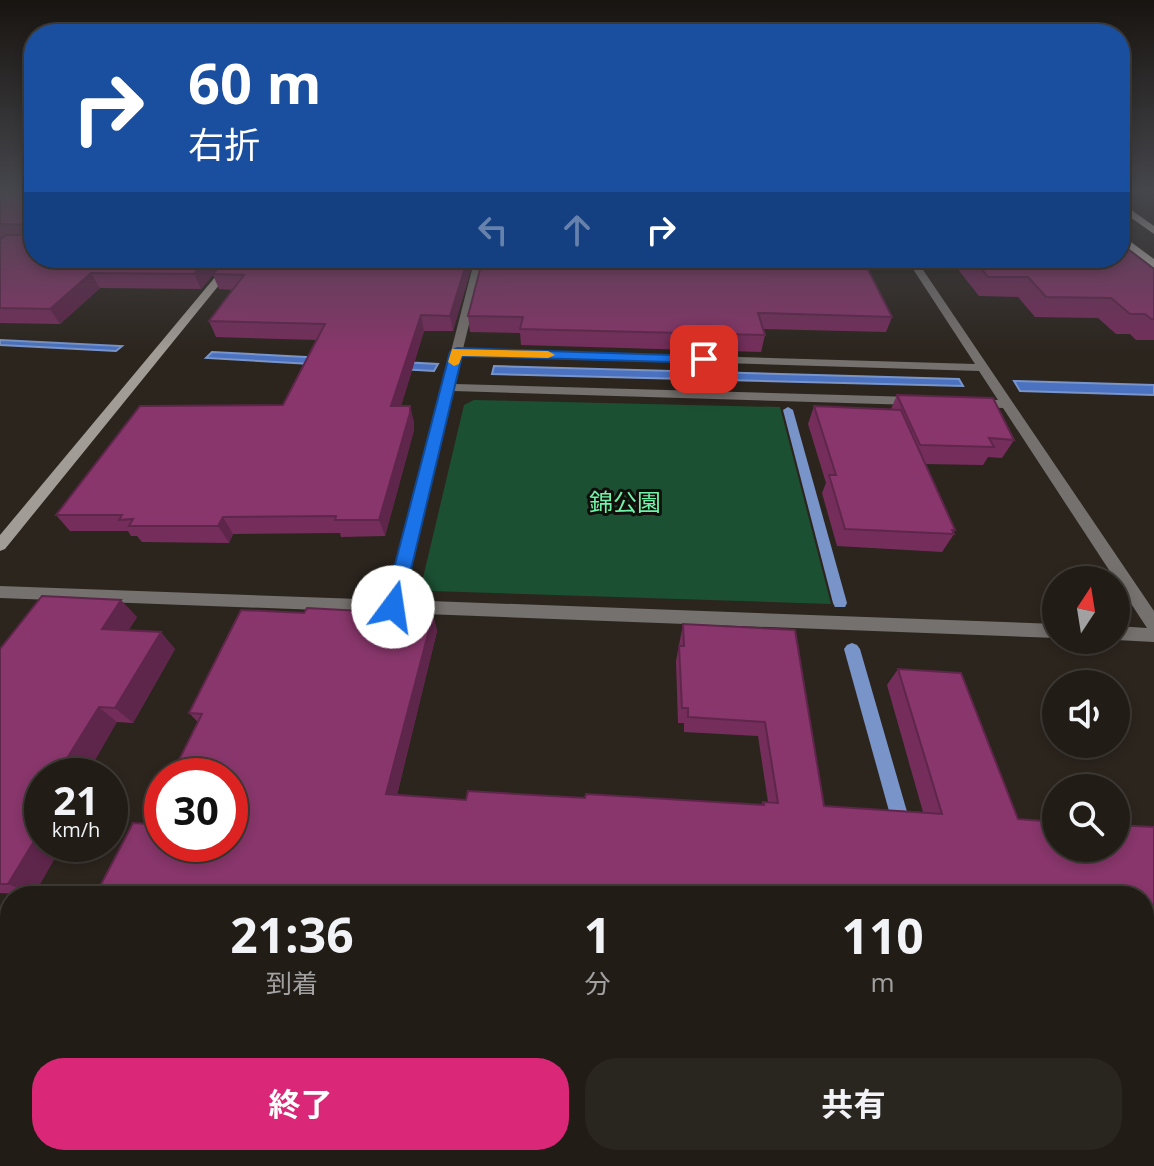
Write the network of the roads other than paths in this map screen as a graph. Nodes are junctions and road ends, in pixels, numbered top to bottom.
1 (1130, 245) edge
2 (1154, 265) edge
3 (228, 268) edge
4 (478, 268) edge
5 (917, 268) edge
6 (457, 352) junction
7 (983, 368) junction
8 (448, 387) junction
9 (927, 401) edge
10 (959, 402) edge
11 (1007, 404) junction
12 (0, 545) edge
13 (0, 592) edge
14 (393, 607) junction
15 (1154, 625) edge
16 (1042, 630) edge
17 (1130, 634) edge
18 (1154, 635) edge

1 - 2 main road
3 - 12 street
4 - 6 street
5 - 7 street
6 - 7 street
6 - 8 street
7 - 11 street
8 - 9 street
8 - 14 street
10 - 11 street
11 - 15 street
13 - 14 street
14 - 16 street
17 - 18 street

